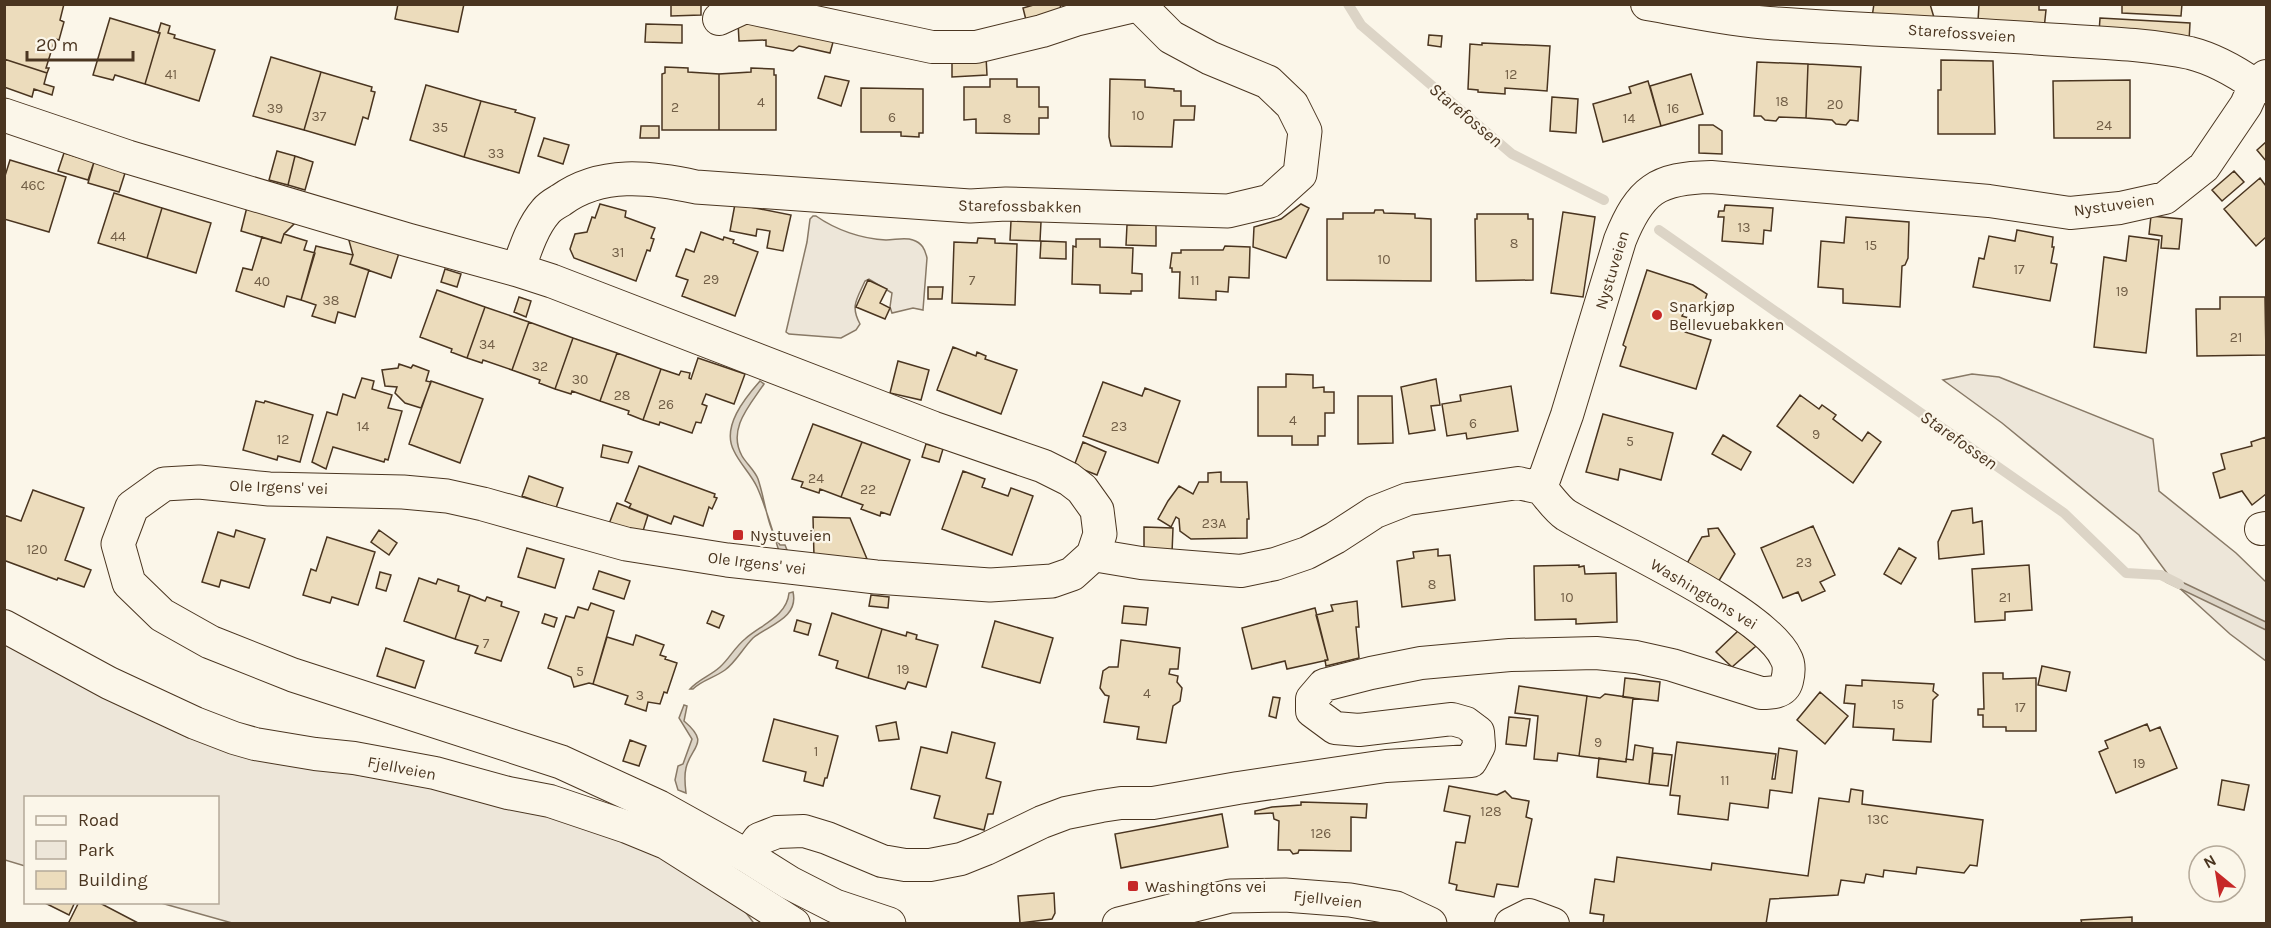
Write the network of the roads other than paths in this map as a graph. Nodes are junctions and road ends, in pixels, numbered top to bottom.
1 (1647, 4) edge
2 (1138, 5) edge
3 (719, 19) dead end
4 (2263, 82) edge
5 (4, 115) edge
6 (518, 270) junction
7 (1541, 488) junction
8 (1093, 555) junction
9 (4, 626) edge
10 (747, 856) junction
11 (794, 924) edge
12 (889, 924) edge
13 (1119, 924) edge
14 (1430, 924) edge
15 (1512, 924) edge
16 (1553, 924) edge

1 - 4 street, Starefossveien
2 - 3 street, Starefossbakken
2 - 6 street, Starefossbakken
4 - 7 street, Nystuveien
5 - 6 street
6 - 8 street
7 - 8 street
7 - 10 street, Washingtons vei
8 - 10 street, Ole Irgens' vei
9 - 11 street, Fjellveien
10 - 12 street, Ole Irgens' vei
13 - 14 street, Fjellveien
15 - 16 street

